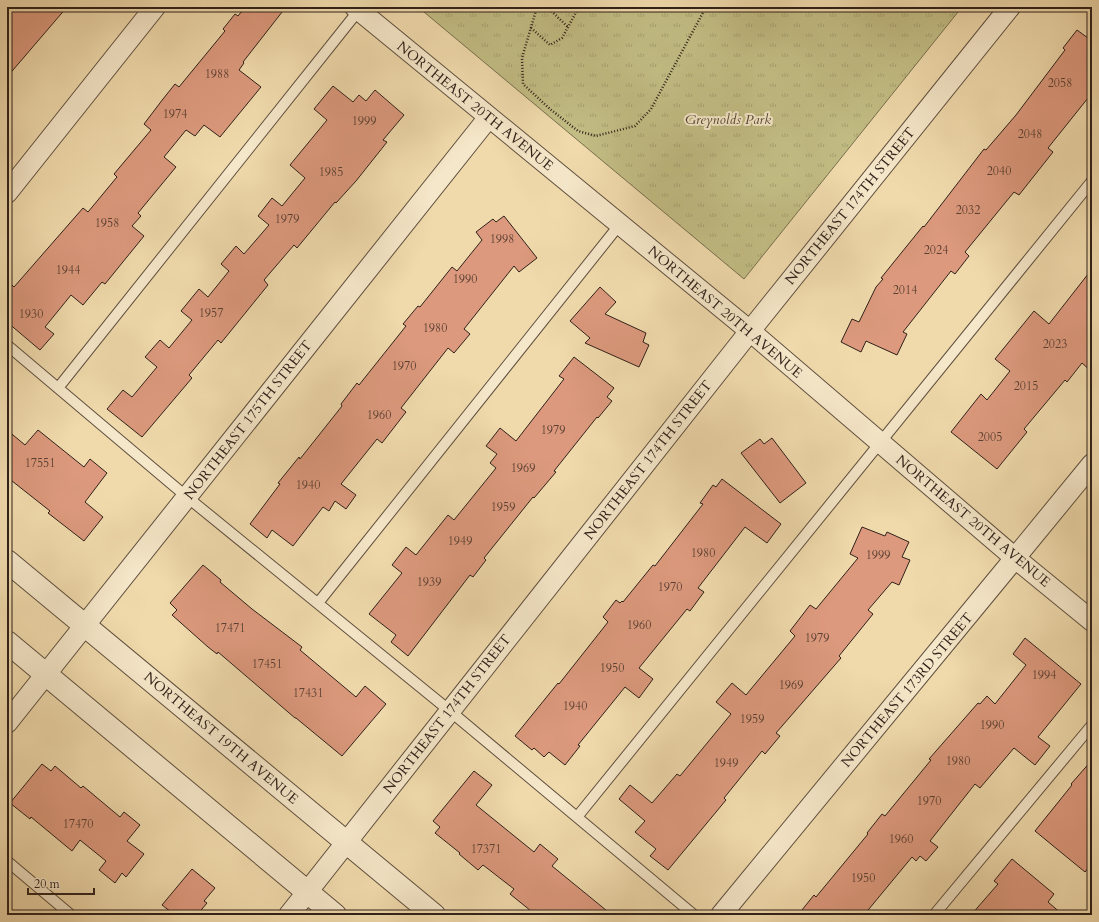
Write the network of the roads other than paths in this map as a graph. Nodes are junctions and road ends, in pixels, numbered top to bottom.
1 (155, 7) edge
2 (1010, 7) edge
3 (357, 9) edge
4 (489, 117) junction
5 (1092, 181) edge
6 (7, 194) edge
7 (620, 224) junction
8 (750, 331) junction
9 (7, 345) edge
10 (58, 388) junction
11 (880, 442) junction
12 (1092, 464) edge
13 (187, 497) junction
14 (1015, 558) junction
15 (7, 561) edge
16 (318, 603) junction
17 (1092, 621) edge
18 (85, 625) junction
19 (7, 642) edge
20 (46, 674) junction
21 (450, 710) junction
22 (7, 723) edge
23 (1092, 725) edge
24 (577, 817) junction
25 (346, 842) junction
26 (7, 861) edge
27 (307, 891) junction
28 (71, 915) edge
29 (289, 915) edge
30 (335, 915) edge
31 (434, 915) edge
32 (694, 915) edge
33 (721, 915) edge
34 (934, 915) edge

1 - 6 street
2 - 8 street, NORTHEAST 174TH STREET
3 - 4 street, NORTHEAST 20TH AVENUE
3 - 10 lane
4 - 7 street, NORTHEAST 20TH AVENUE
4 - 13 street, NORTHEAST 175TH STREET
5 - 11 lane
7 - 8 street, NORTHEAST 20TH AVENUE
7 - 16 lane
8 - 11 street, NORTHEAST 20TH AVENUE
8 - 21 street, NORTHEAST 174TH STREET
9 - 10 lane
10 - 13 lane
11 - 14 street, NORTHEAST 20TH AVENUE
11 - 24 lane
12 - 14 street, NORTHEAST 173RD STREET
13 - 16 lane
13 - 18 street, NORTHEAST 175TH STREET
14 - 17 street, NORTHEAST 20TH AVENUE
14 - 33 street, NORTHEAST 173RD STREET
15 - 18 street, NORTHEAST 19TH AVENUE
16 - 21 lane
18 - 20 street, NORTHEAST 175TH STREET
18 - 25 street, NORTHEAST 19TH AVENUE
19 - 20 street
20 - 22 street, NORTHEAST 175TH STREET
20 - 27 street
21 - 24 lane
21 - 25 street, NORTHEAST 174TH STREET
23 - 34 lane
24 - 32 lane
25 - 27 street, NORTHEAST 174TH STREET
25 - 31 street, NORTHEAST 19TH AVENUE
26 - 28 lane
27 - 29 street, NORTHEAST 174TH STREET
27 - 30 street

